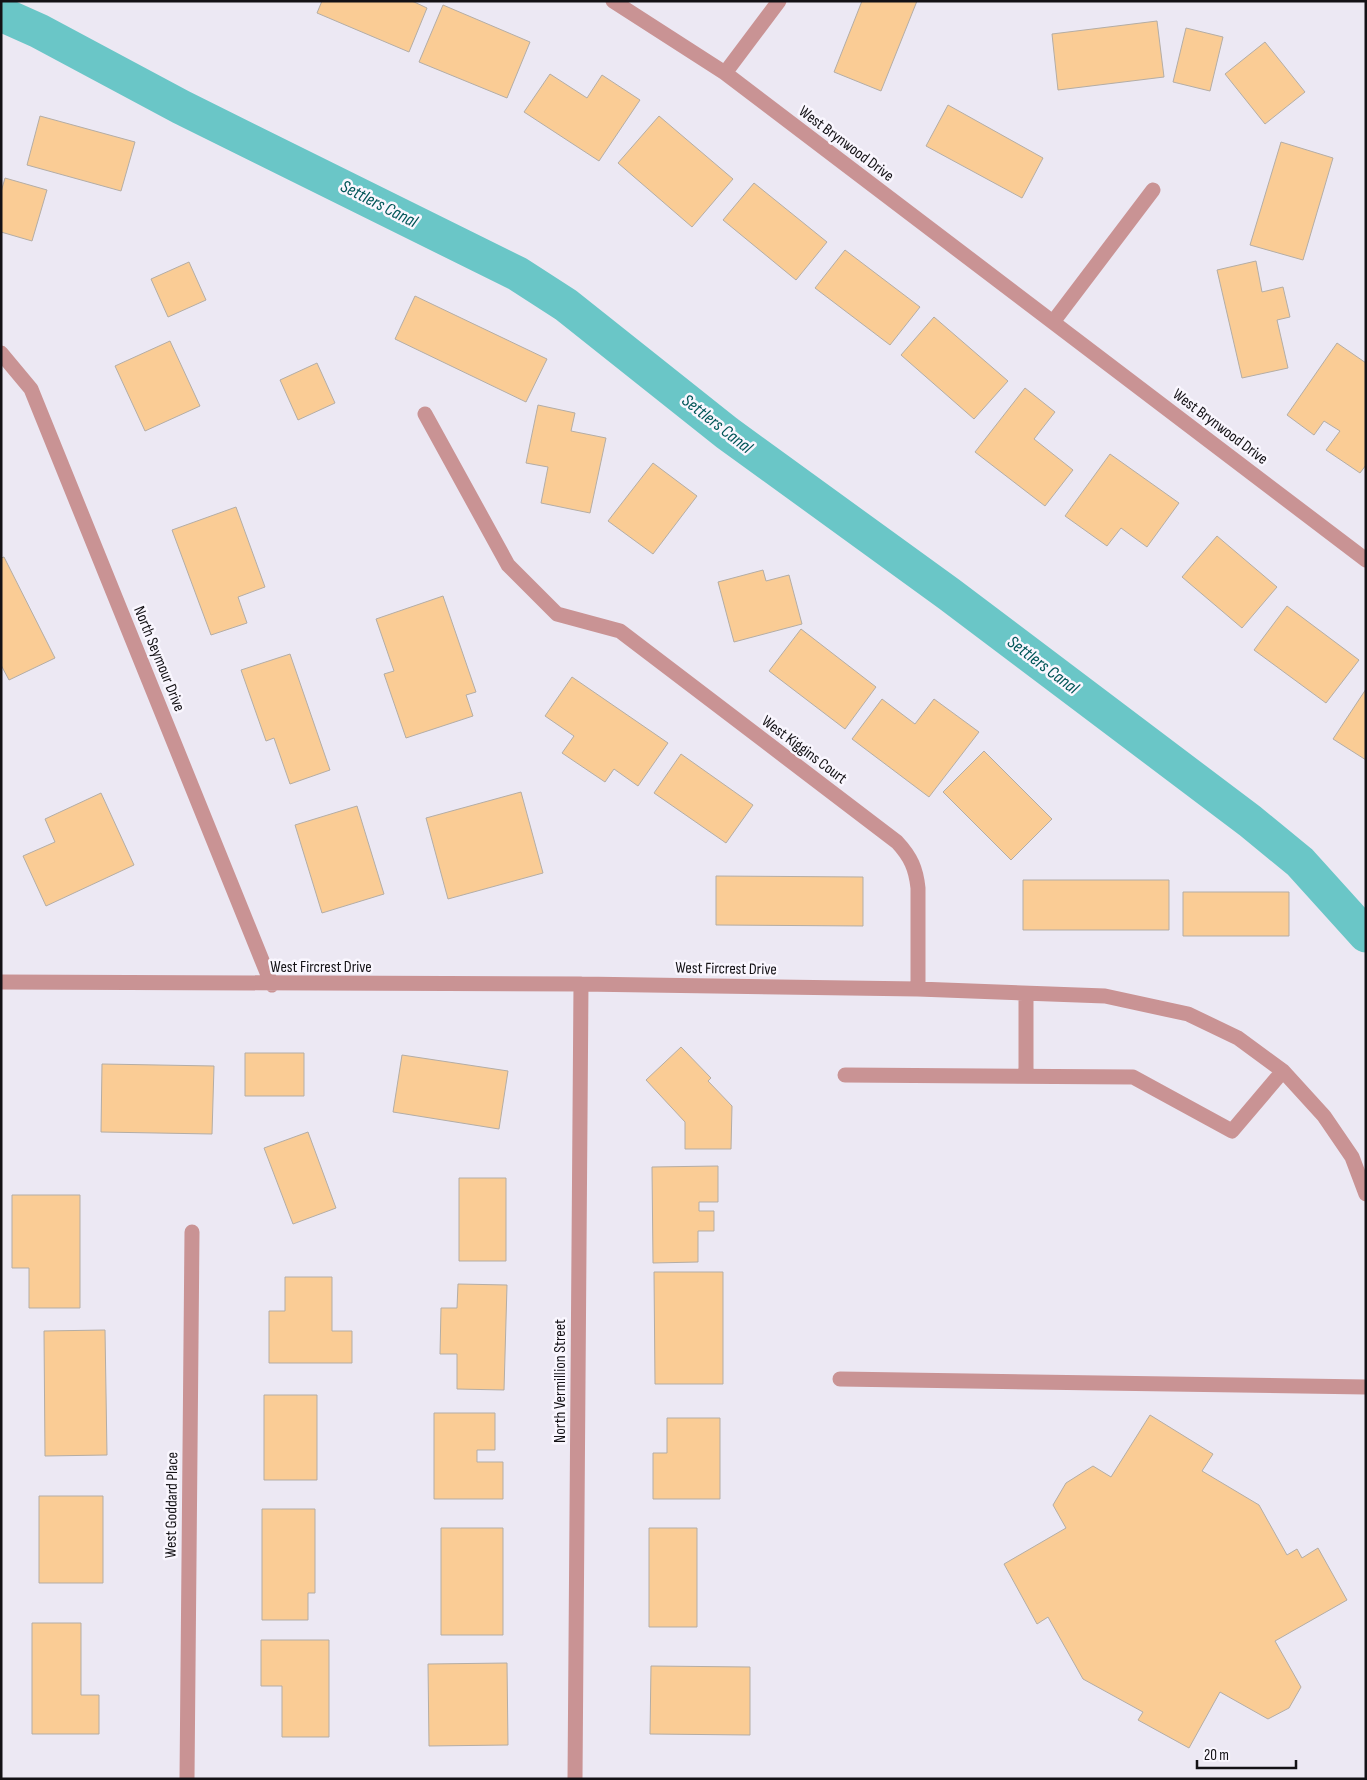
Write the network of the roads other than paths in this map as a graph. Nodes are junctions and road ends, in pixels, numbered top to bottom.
1 (613, 1) edge
2 (779, 1) edge
3 (725, 73) junction
4 (1152, 190) dead end
5 (1053, 322) junction
6 (1, 354) edge
7 (425, 414) dead end
8 (1366, 560) edge
9 (1, 982) edge
10 (581, 984) junction
11 (272, 985) junction
12 (918, 989) junction
13 (1026, 994) junction
14 (1283, 1071) junction
15 (845, 1075) dead end
16 (1026, 1076) junction
17 (1366, 1194) edge
18 (192, 1232) dead end
19 (840, 1379) dead end
20 (1366, 1387) edge
21 (187, 1779) edge
22 (574, 1779) edge

1 - 3 street, West Brynwood Drive
2 - 3 street
3 - 5 street, West Brynwood Drive
4 - 5 street
5 - 8 street, West Brynwood Drive
6 - 11 street, North Seymour Drive
7 - 12 street, West Kiggins Court
9 - 11 street, West Fircrest Drive
10 - 11 street, West Fircrest Drive
10 - 12 street, West Fircrest Drive
10 - 22 street, North Vermillion Street
12 - 13 street, West Fircrest Drive
13 - 14 street, West Fircrest Drive
13 - 16 street
14 - 16 street
14 - 17 street, West Fircrest Drive
15 - 16 street
18 - 21 street, West Goddard Place
19 - 20 street

